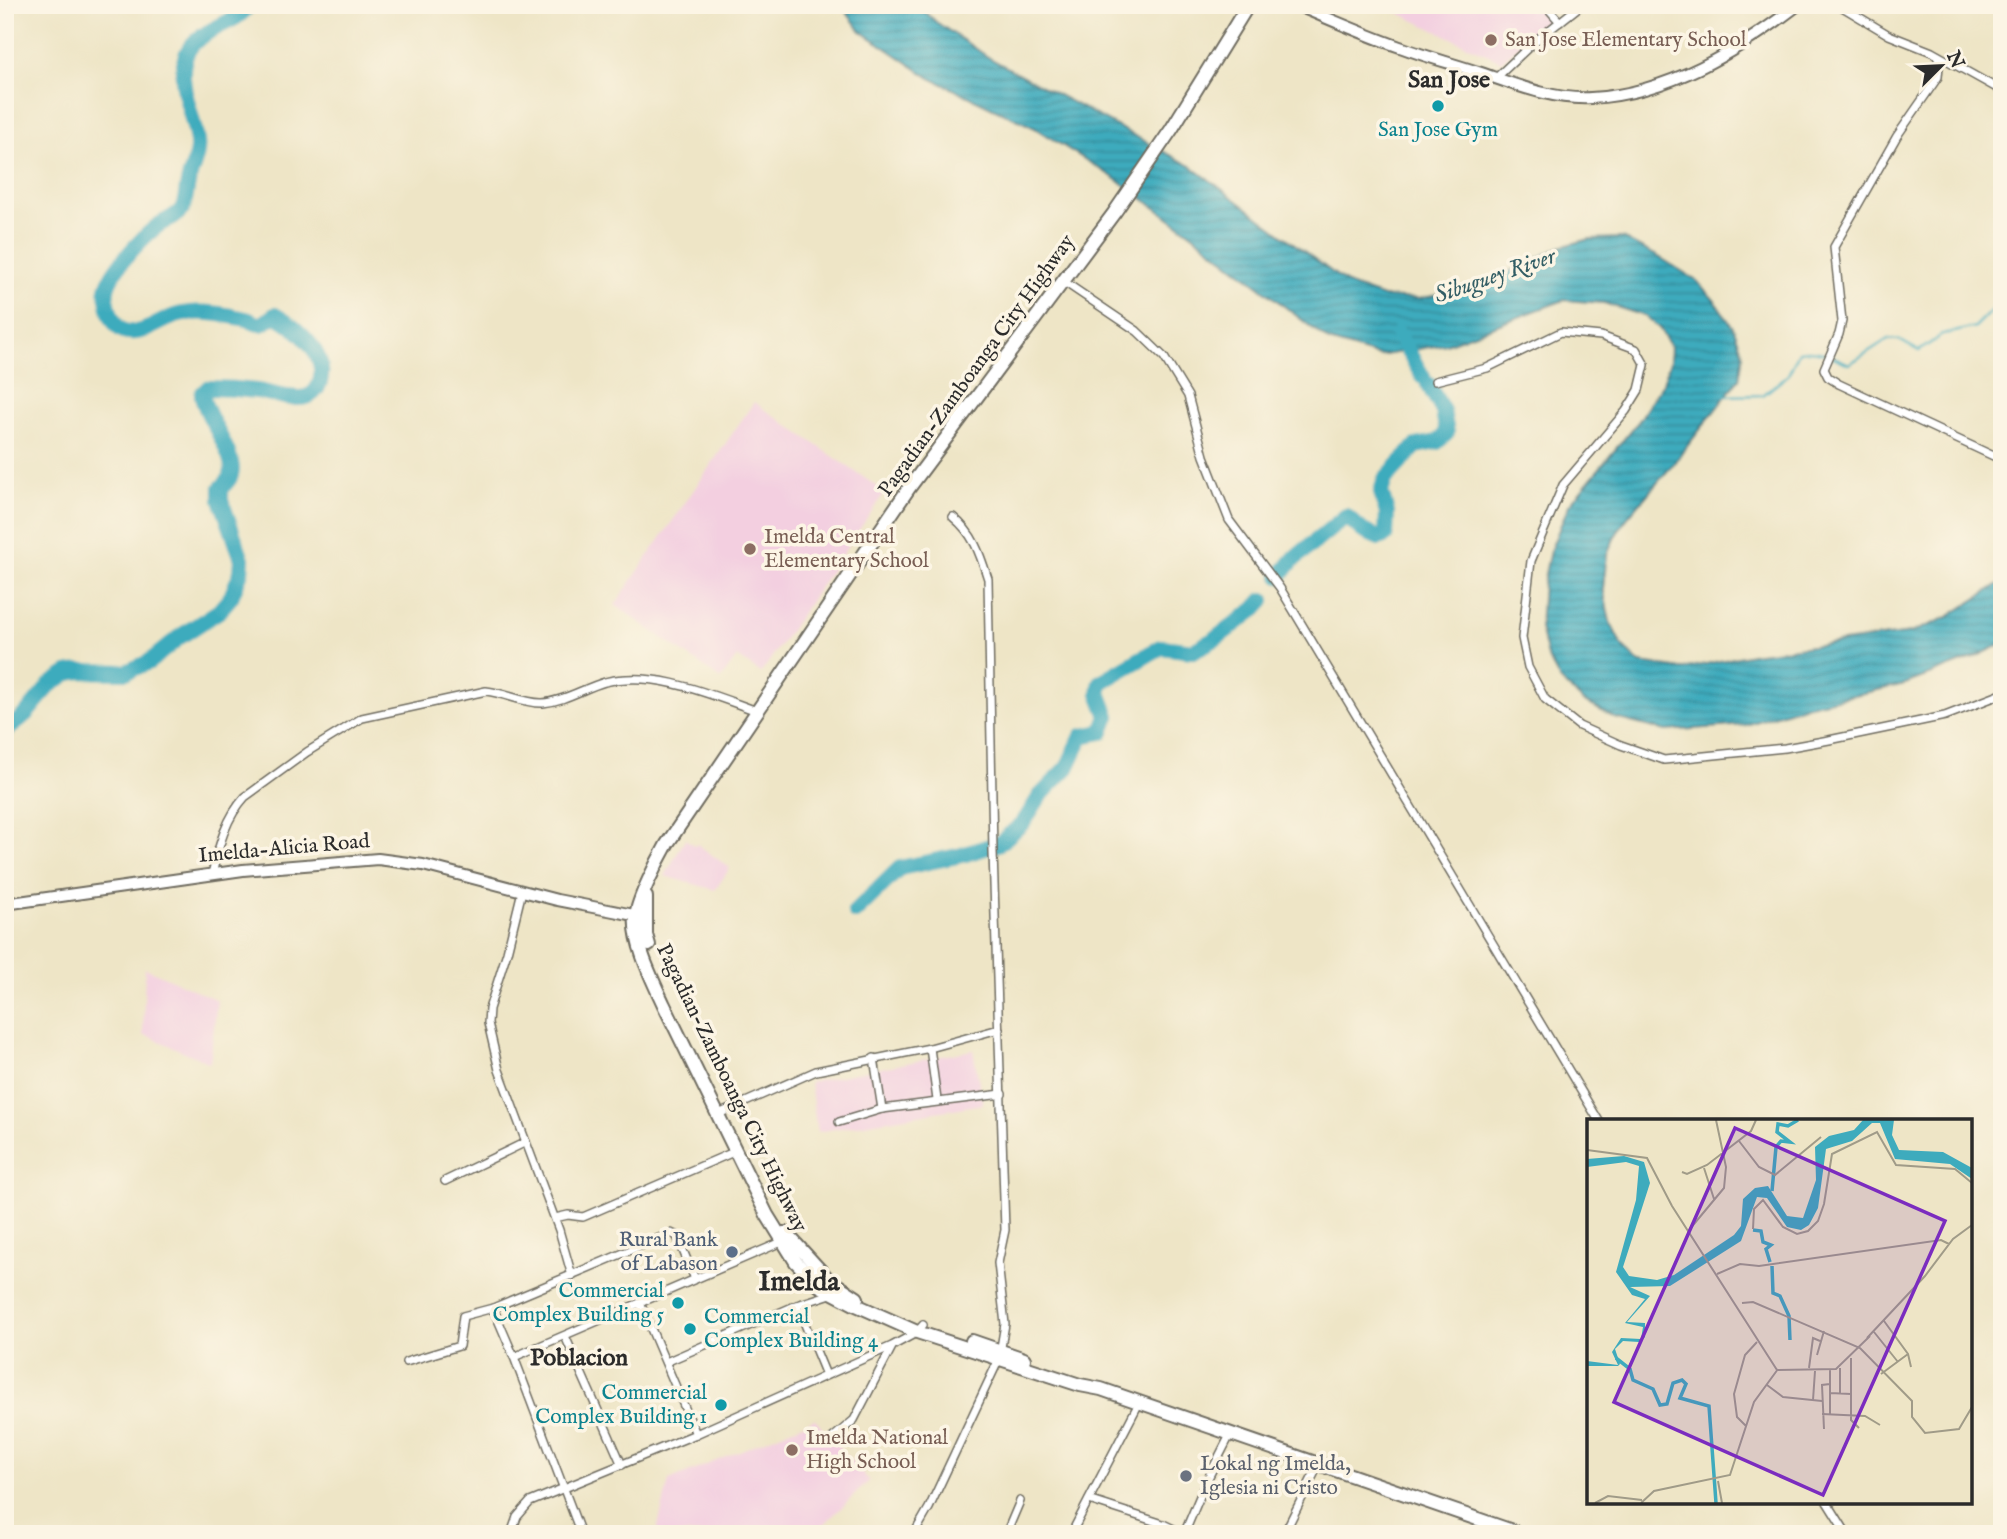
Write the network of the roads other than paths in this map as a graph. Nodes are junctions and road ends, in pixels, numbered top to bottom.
1 (1248, 5) edge
2 (1296, 5) edge
3 (1545, 5) edge
4 (1581, 5) edge
5 (1798, 5) edge
6 (1839, 5) edge
7 (1560, 22) junction
8 (1938, 57) junction
9 (1496, 78) junction
10 (2002, 91) edge
11 (1063, 281) junction
12 (1434, 381) dead end
13 (2002, 460) edge
14 (953, 517) dead end
15 (2002, 694) edge
16 (757, 711) junction
17 (212, 874) junction
18 (522, 891) junction
19 (5, 904) edge
20 (641, 917) junction
21 (999, 1029) junction
22 (930, 1048) junction
23 (874, 1058) junction
24 (1002, 1094) junction
25 (937, 1100) junction
26 (882, 1109) junction
27 (723, 1112) junction
28 (1598, 1119) edge
29 (839, 1122) dead end
30 (526, 1142) junction
31 (736, 1152) junction
32 (445, 1181) dead end
33 (555, 1219) junction
34 (786, 1240) junction
35 (572, 1276) junction
36 (695, 1279) junction
37 (831, 1294) junction
38 (640, 1303) junction
39 (797, 1305) junction
40 (493, 1308) junction
41 (920, 1328) junction
42 (565, 1336) junction
43 (892, 1346) junction
44 (1000, 1355) junction
45 (514, 1357) junction
46 (406, 1362) dead end
47 (666, 1362) junction
48 (826, 1375) junction
49 (1139, 1403) junction
50 (696, 1434) junction
51 (1230, 1434) junction
52 (830, 1440) dead end
53 (1320, 1463) junction
54 (622, 1465) junction
55 (565, 1487) junction
56 (1020, 1500) dead end
57 (1089, 1500) junction
58 (1828, 1504) edge
59 (511, 1534) edge
60 (581, 1534) edge
61 (915, 1534) edge
62 (1006, 1534) edge
63 (1071, 1534) edge
64 (1184, 1534) edge
65 (1284, 1534) edge
66 (1521, 1534) edge
67 (1847, 1534) edge

1 - 11 highway, Pagadian-Zamboanga City Highway
2 - 9 main road
3 - 7 street
4 - 7 street
5 - 9 main road
6 - 8 street
7 - 9 street
8 - 10 street
8 - 13 street
11 - 16 highway, Pagadian-Zamboanga City Highway
11 - 28 street
12 - 15 street
14 - 21 street
16 - 17 street
16 - 20 highway, Pagadian-Zamboanga City Highway
17 - 18 main road, Imelda-Alicia Road
17 - 19 main road, Imelda-Alicia Road
18 - 20 main road, Imelda-Alicia Road
18 - 30 street
20 - 27 highway, Pagadian-Zamboanga City Highway
20 - 31 highway, Pagadian-Zamboanga City Highway
21 - 22 street
21 - 24 street
22 - 23 street
22 - 25 street
23 - 26 street
23 - 27 street
24 - 25 street
24 - 44 street
25 - 26 street
26 - 29 street
27 - 34 highway, Pagadian-Zamboanga City Highway
30 - 32 street
30 - 33 street
31 - 33 street
31 - 34 highway, Pagadian-Zamboanga City Highway
33 - 35 street
34 - 36 street
34 - 37 highway, Pagadian-Zamboanga City Highway
34 - 41 highway, Pagadian-Zamboanga City Highway
35 - 36 street
35 - 40 street
36 - 38 street
37 - 39 street
37 - 41 highway, Pagadian-Zamboanga City Highway
38 - 42 street
38 - 47 street
39 - 47 street
39 - 48 street
40 - 45 street
40 - 46 street
41 - 43 street
41 - 44 highway, Pagadian-Zamboanga City Highway
42 - 45 street
42 - 54 street
43 - 48 street
43 - 52 street
44 - 49 highway, Pagadian-Zamboanga City Highway
44 - 61 street
45 - 55 street
47 - 50 street
48 - 50 street
49 - 51 highway, Pagadian-Zamboanga City Highway
49 - 57 street
50 - 54 street
51 - 53 highway, Pagadian-Zamboanga City Highway
51 - 64 street
53 - 65 street
53 - 66 highway, Pagadian-Zamboanga City Highway
54 - 55 street
55 - 59 street
55 - 60 street
56 - 62 street
57 - 63 street
57 - 64 street
58 - 67 street

